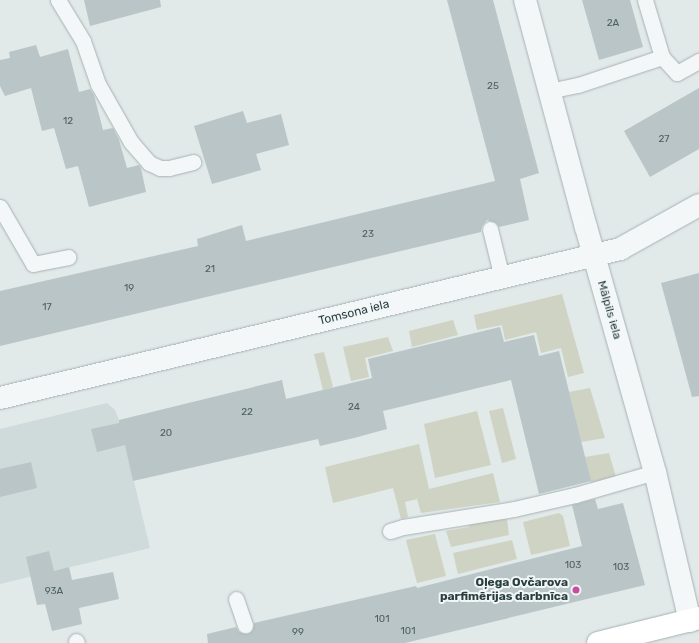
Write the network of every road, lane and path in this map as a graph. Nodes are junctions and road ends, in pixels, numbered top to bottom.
1 (58, 0) edge
2 (525, 0) edge
3 (645, 0) edge
4 (662, 57) junction
5 (699, 61) edge
6 (549, 91) junction
7 (193, 162) dead end
8 (699, 205) edge
9 (0, 207) edge
10 (490, 229) dead end
11 (594, 256) junction
12 (68, 257) dead end
13 (502, 278) junction
14 (0, 398) edge
15 (654, 472) junction
16 (390, 531) dead end
17 (236, 599) dead end
18 (695, 619) edge
19 (245, 625) dead end
20 (598, 643) edge

1 - 7 lane
2 - 6 street, Mālpils iela
3 - 4 lane
4 - 5 lane
4 - 6 lane
6 - 11 street, Mālpils iela
8 - 11 street, Tomsona iela
9 - 12 lane
10 - 13 lane
11 - 13 street, Tomsona iela
11 - 15 street, Mālpils iela
13 - 14 street, Tomsona iela
15 - 16 lane
15 - 18 street, Mālpils iela
17 - 19 lane
18 - 20 main road

